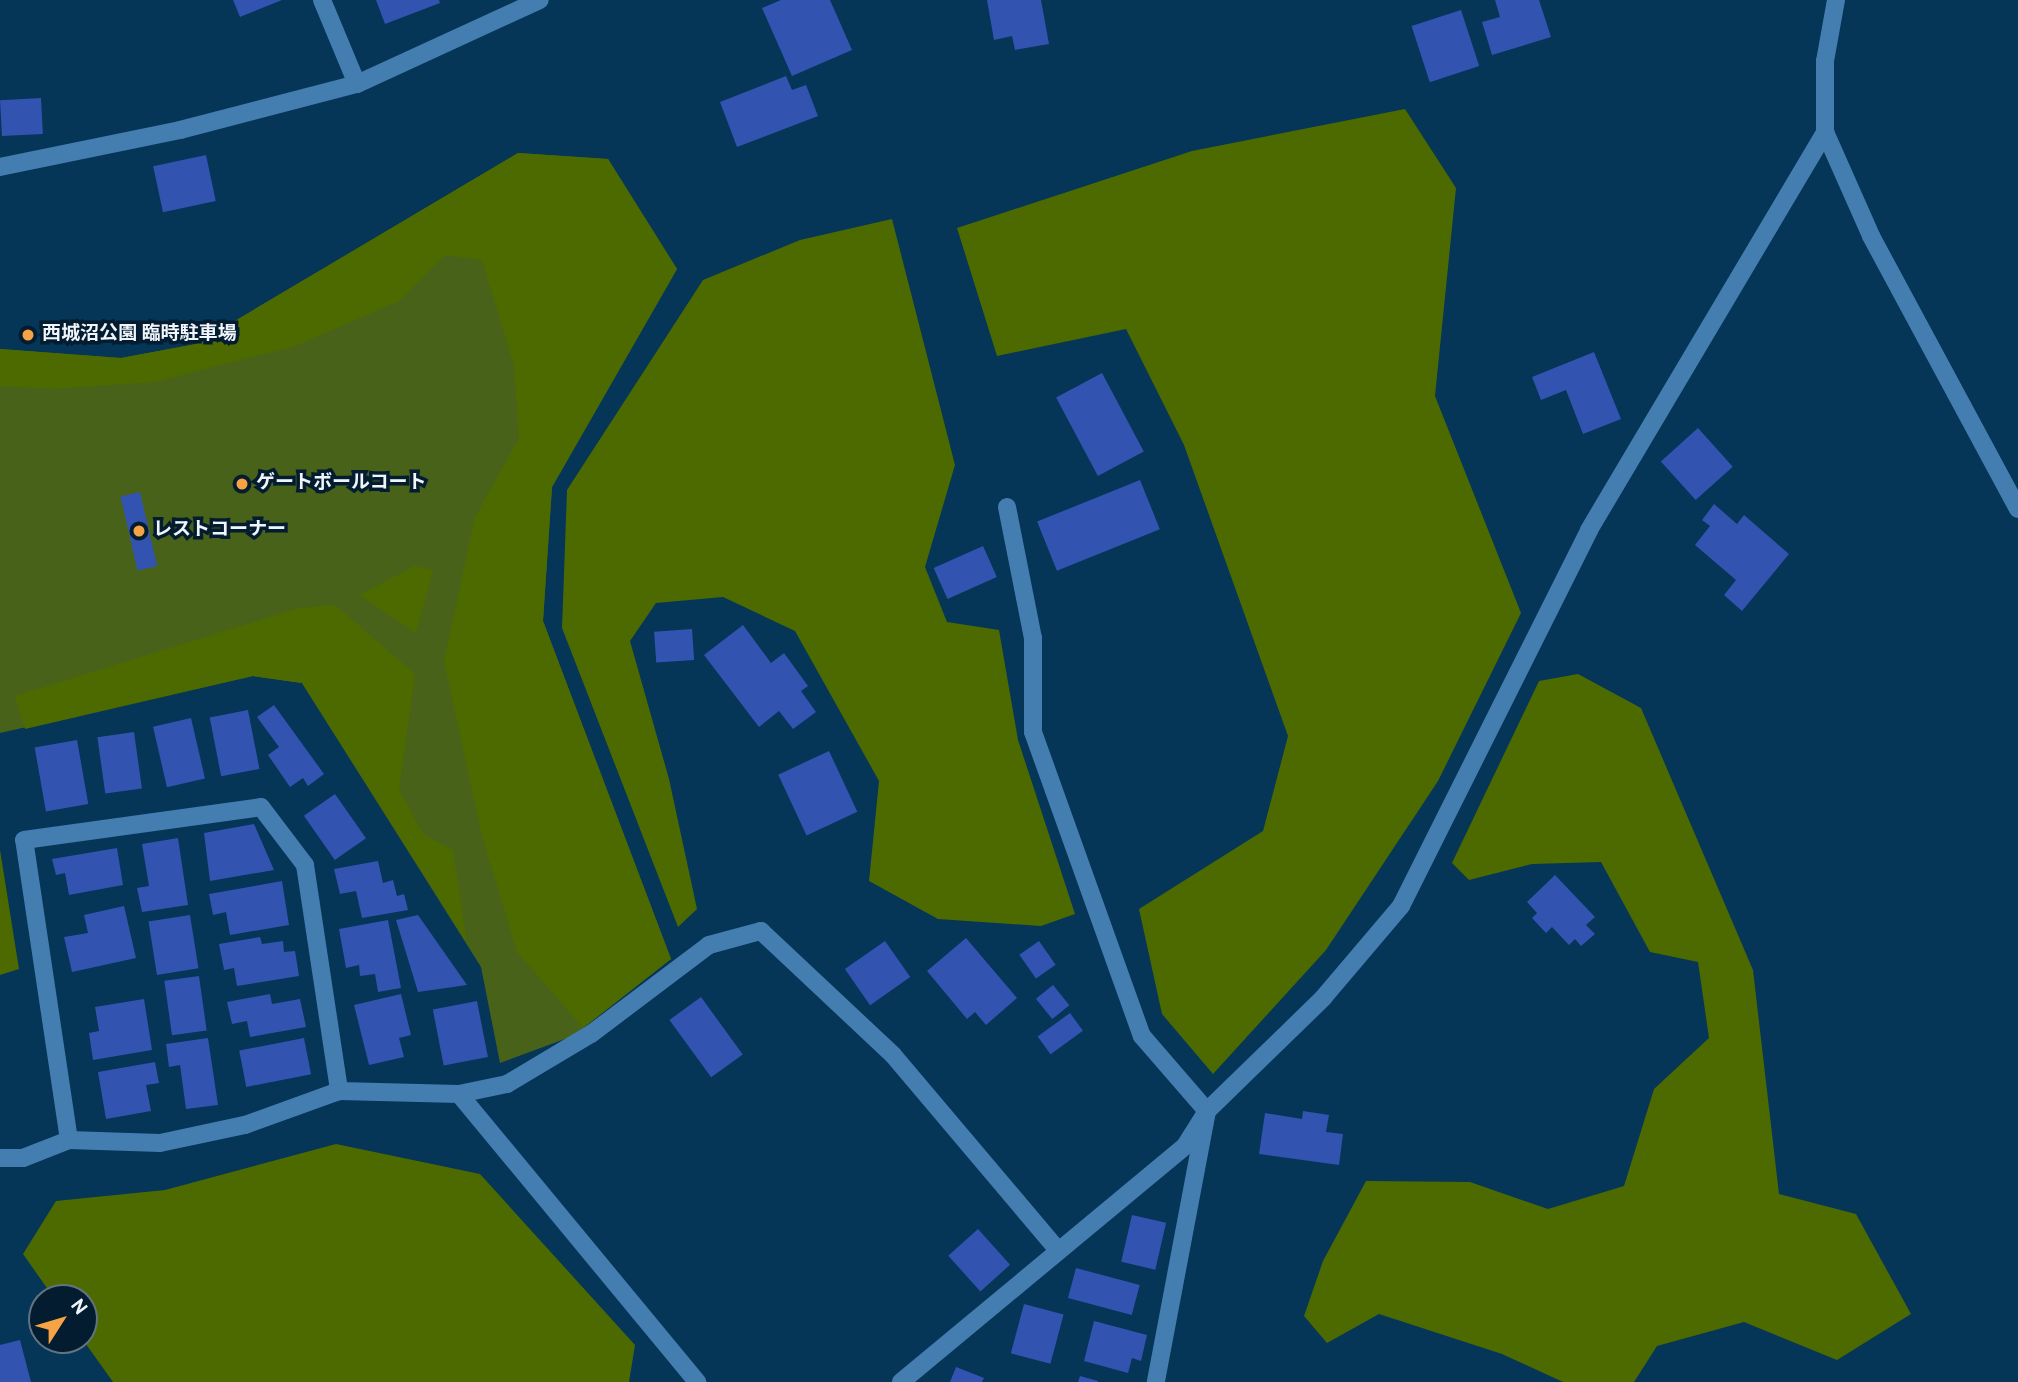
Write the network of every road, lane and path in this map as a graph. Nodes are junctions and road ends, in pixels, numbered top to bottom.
1 (322, 0) edge
2 (540, 0) edge
3 (1836, 0) edge
4 (357, 84) junction
5 (1825, 132) junction
6 (0, 167) edge
7 (1007, 507) dead end
8 (2018, 509) edge
9 (339, 1091) junction
10 (459, 1094) junction
11 (1207, 1111) junction
12 (69, 1140) junction
13 (0, 1158) edge
14 (1057, 1249) junction
15 (697, 1382) edge
16 (901, 1382) edge
17 (1156, 1382) edge

1 - 4 street
2 - 4 street
3 - 5 street
4 - 6 street
5 - 8 street
5 - 11 street
7 - 11 street
9 - 10 street
9 - 12 street
9 - 12 street
10 - 14 street
10 - 15 street
11 - 14 street
11 - 17 street
12 - 13 street
14 - 16 street

